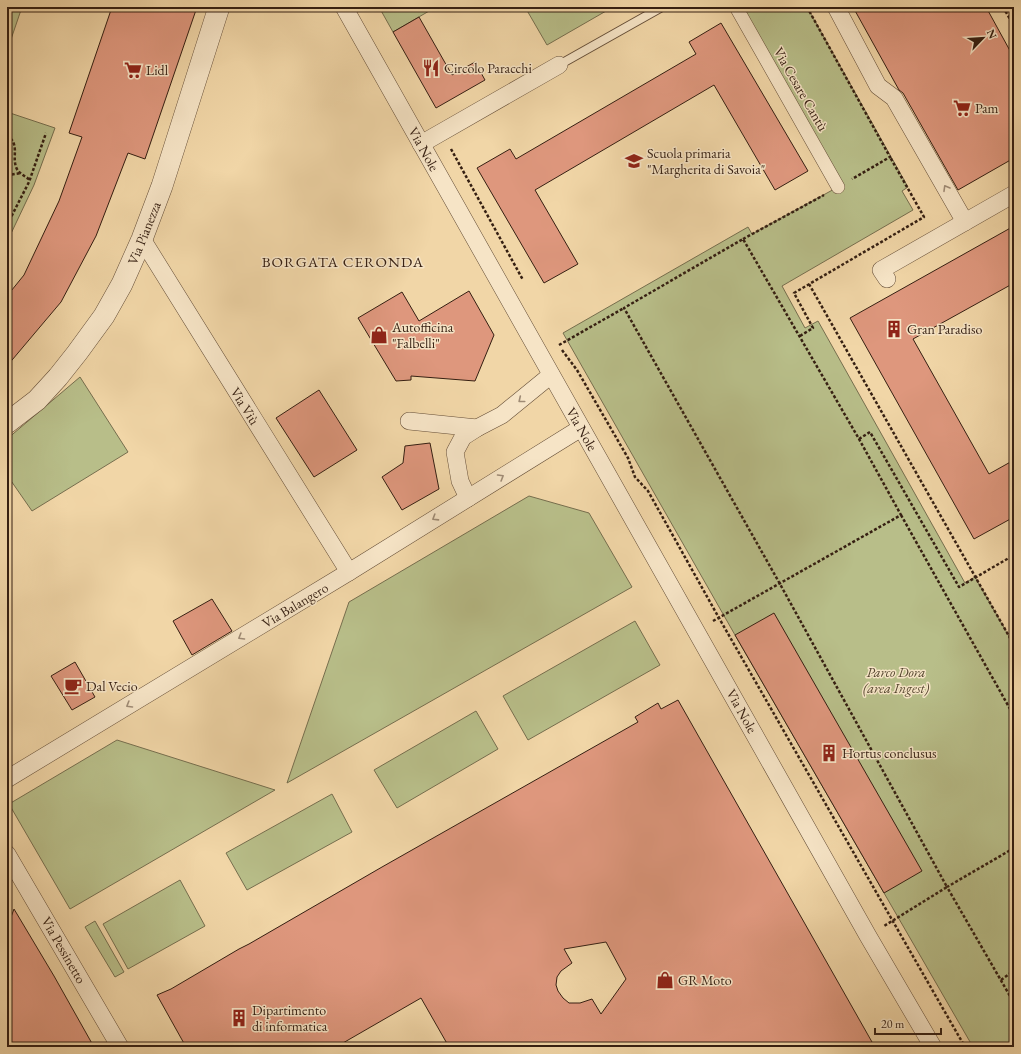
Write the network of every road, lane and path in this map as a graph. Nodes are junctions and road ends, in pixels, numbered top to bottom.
1 (218, 7) edge
2 (344, 7) edge
3 (662, 7) edge
4 (736, 7) edge
5 (836, 7) edge
6 (1003, 7) edge
7 (1014, 26) edge
8 (559, 65) joint
9 (442, 132) junction
10 (46, 133) dead end
11 (7, 135) edge
12 (421, 144) junction
13 (890, 157) dead end
14 (21, 173) junction
15 (7, 176) edge
16 (30, 180) junction
17 (838, 187) dead end
18 (1014, 194) edge
19 (965, 222) junction
20 (7, 226) edge
21 (142, 239) junction
22 (887, 279) dead end
23 (525, 284) dead end
24 (809, 284) junction
25 (624, 308) junction
26 (800, 336) junction
27 (555, 338) dead end
28 (559, 345) junction
29 (551, 375) junction
30 (409, 421) dead end
31 (7, 424) edge
32 (477, 428) junction
33 (581, 428) junction
34 (859, 440) junction
35 (468, 498) junction
36 (901, 515) junction
37 (1014, 556) edge
38 (348, 572) junction
39 (975, 577) junction
40 (780, 584) junction
41 (719, 618) junction
42 (696, 631) junction
43 (1014, 645) edge
44 (1013, 711) edge
45 (1014, 716) edge
46 (7, 779) edge
47 (1014, 848) edge
48 (7, 854) edge
49 (948, 887) junction
50 (893, 920) junction
51 (868, 936) junction
52 (1014, 976) edge
53 (1000, 980) junction
54 (1014, 1003) edge
55 (120, 1047) edge
56 (933, 1047) edge
57 (965, 1047) edge

1 - 21 street, Via Pianezza
2 - 12 street, Via Nole
3 - 8 lane
4 - 17 street, Via Cesare Cantù
19 -> 5 street
6 - 7 path
8 - 9 street
9 - 12 street
9 - 23 path
10 - 16 path
11 - 14 path
12 - 29 street, Via Nole
13 - 24 path
14 - 15 path
14 - 16 path
16 - 20 path
18 - 19 street
19 - 22 street
21 - 31 street, Via Pianezza
21 - 38 street, Via Viù
24 - 26 path
24 - 39 path
25 - 26 path
25 - 28 path
25 - 40 path
26 - 34 path
27 - 28 path
28 - 41 path
29 -> 32 street
29 - 33 street, Via Nole
30 - 32 street
32 - 35 street
35 -> 33 street, Via Balangero
33 - 42 street, Via Nole
34 - 36 path
34 - 39 path
35 -> 38 street, Via Balangero
36 - 40 path
36 - 44 path
37 - 39 path
38 -> 46 street, Via Balangero
39 - 43 path
40 - 41 path
40 - 49 path
41 - 42 path
41 - 50 path
42 - 51 street, Via Nole
44 - 45 path
47 - 49 path
48 - 55 street, Via Pessinetto
49 - 50 path
49 - 53 path
50 - 51 path
50 - 57 path
51 - 56 street, Via Nole
52 - 53 path
53 - 54 path

